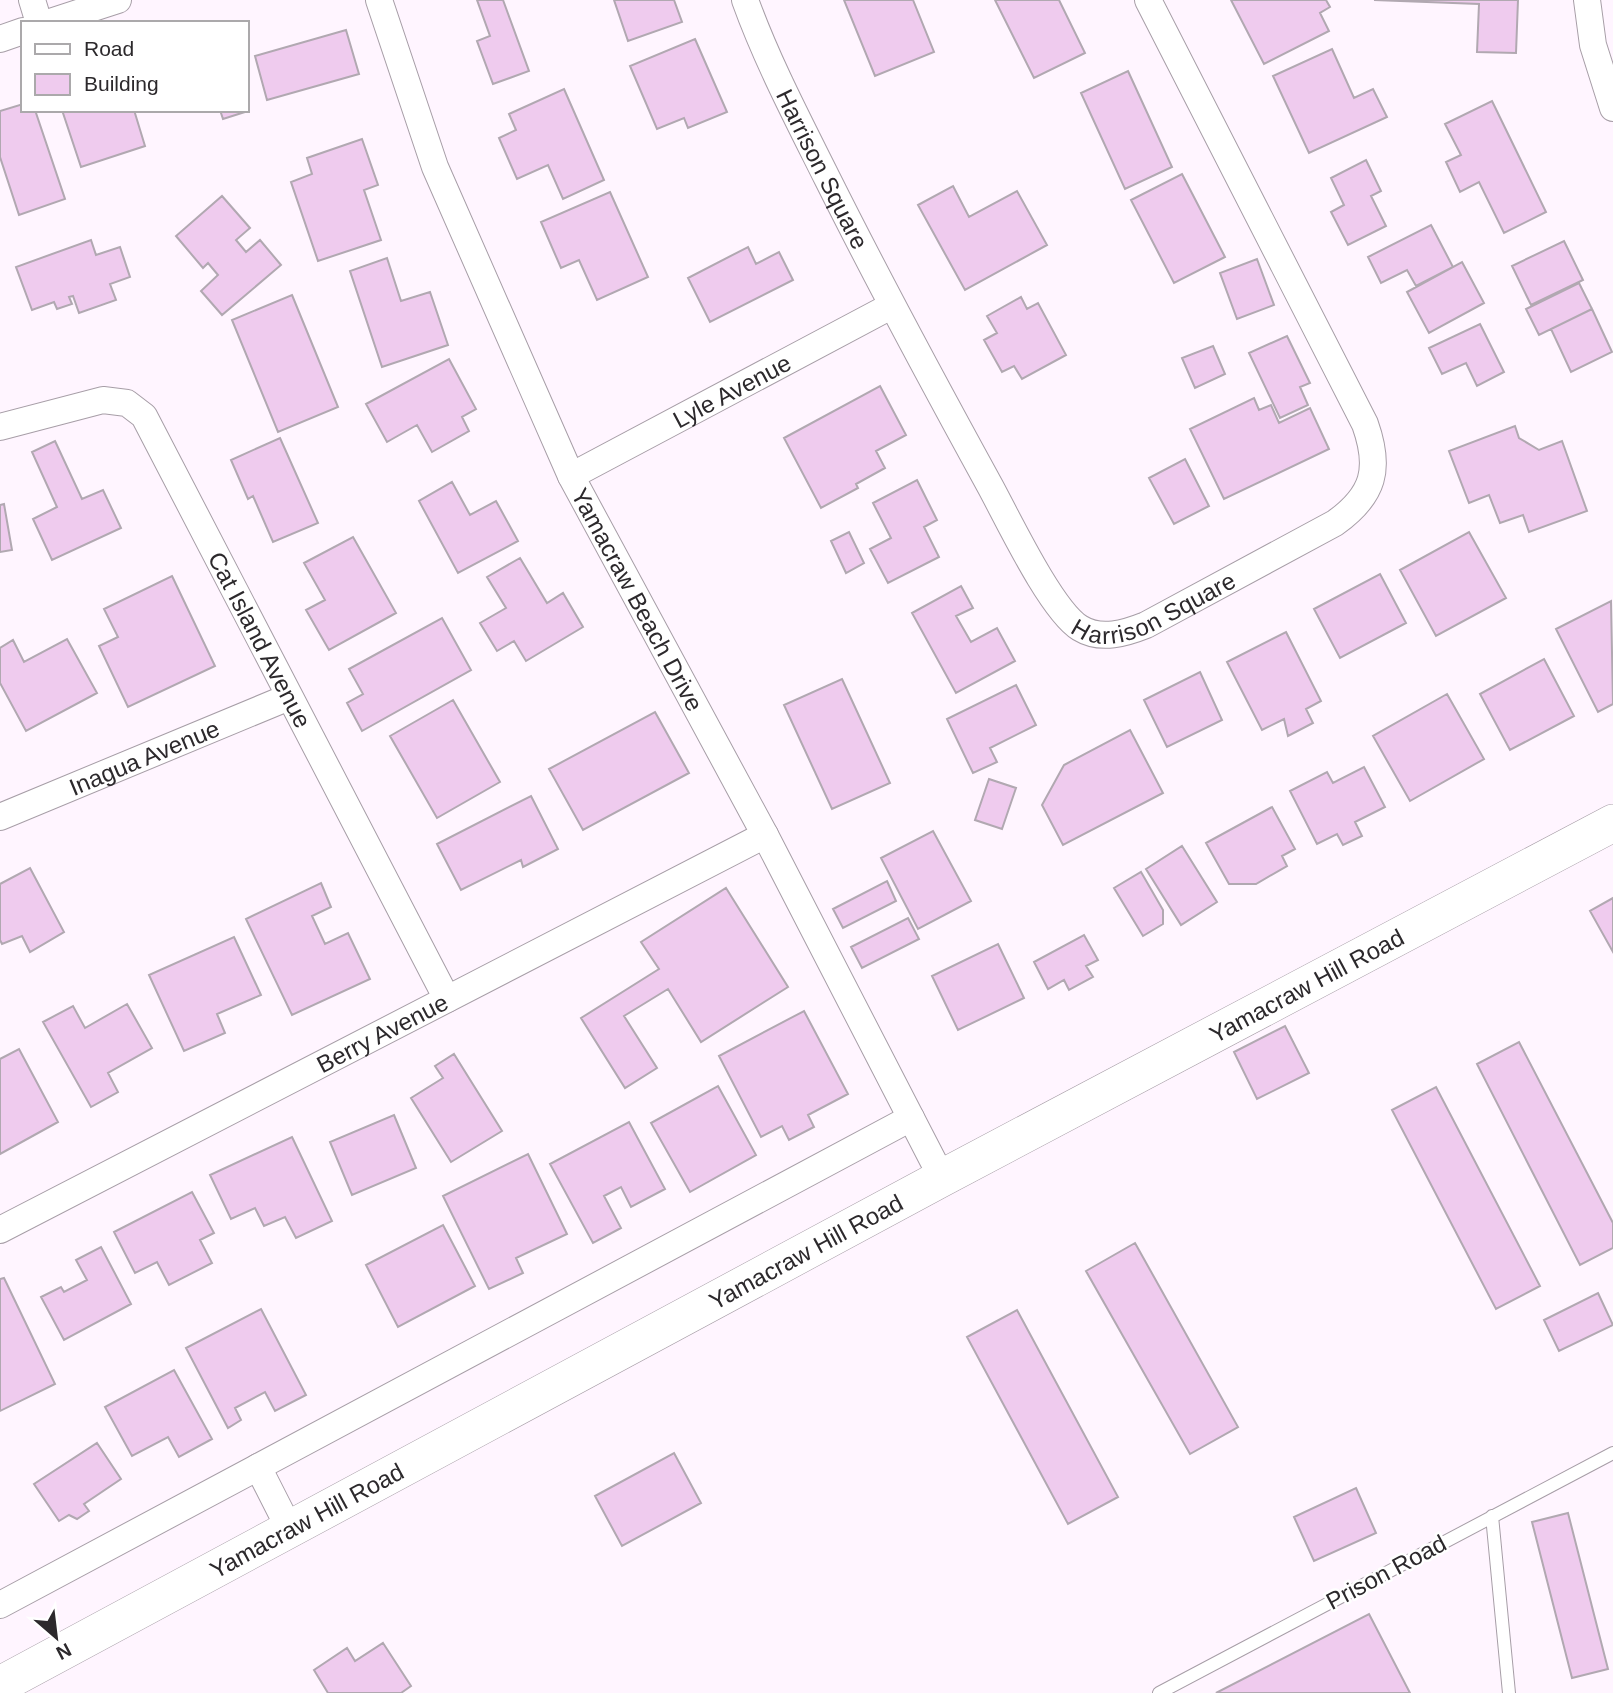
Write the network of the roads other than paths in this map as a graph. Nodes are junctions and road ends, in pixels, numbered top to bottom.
1 (32, 0) edge
2 (118, 0) edge
3 (379, 0) edge
4 (745, 0) edge
5 (1148, 0) edge
6 (1587, 0) edge
7 (38, 21) edge
8 (53, 21) edge
9 (21, 32) edge
10 (0, 39) edge
11 (1613, 108) edge
12 (891, 306) junction
13 (0, 427) edge
14 (571, 476) junction
15 (289, 697) junction
16 (0, 817) edge
17 (1613, 823) edge
18 (765, 835) junction
19 (447, 999) junction
20 (911, 1118) junction
21 (942, 1178) junction
22 (0, 1230) edge
23 (1613, 1453) edge
24 (258, 1467) junction
25 (1492, 1516) junction
26 (289, 1530) junction
27 (0, 1605) edge
28 (0, 1685) edge
29 (1159, 1693) edge
30 (1509, 1693) edge

1 - 7 street
2 - 8 street
3 - 14 street, Yamacraw Beach Drive
4 - 12 street, Harrison Square
5 - 12 street, Harrison Square
6 - 11 street
9 - 10 street
12 - 14 street, Lyle Avenue
13 - 15 street, Cat Island Avenue
14 - 18 street, Yamacraw Beach Drive
15 - 16 street, Inagua Avenue
15 - 19 street, Cat Island Avenue
17 - 21 main road, Yamacraw Hill Road
18 - 19 street, Berry Avenue
18 - 20 street, Yamacraw Beach Drive
19 - 22 street, Berry Avenue
20 - 21 street, Yamacraw Beach Drive
20 - 24 street
21 - 26 main road, Yamacraw Hill Road
23 - 25 lane, Prison Road
24 - 26 street
24 - 27 street
25 - 29 lane, Prison Road
25 - 30 lane
26 - 28 main road, Yamacraw Hill Road

